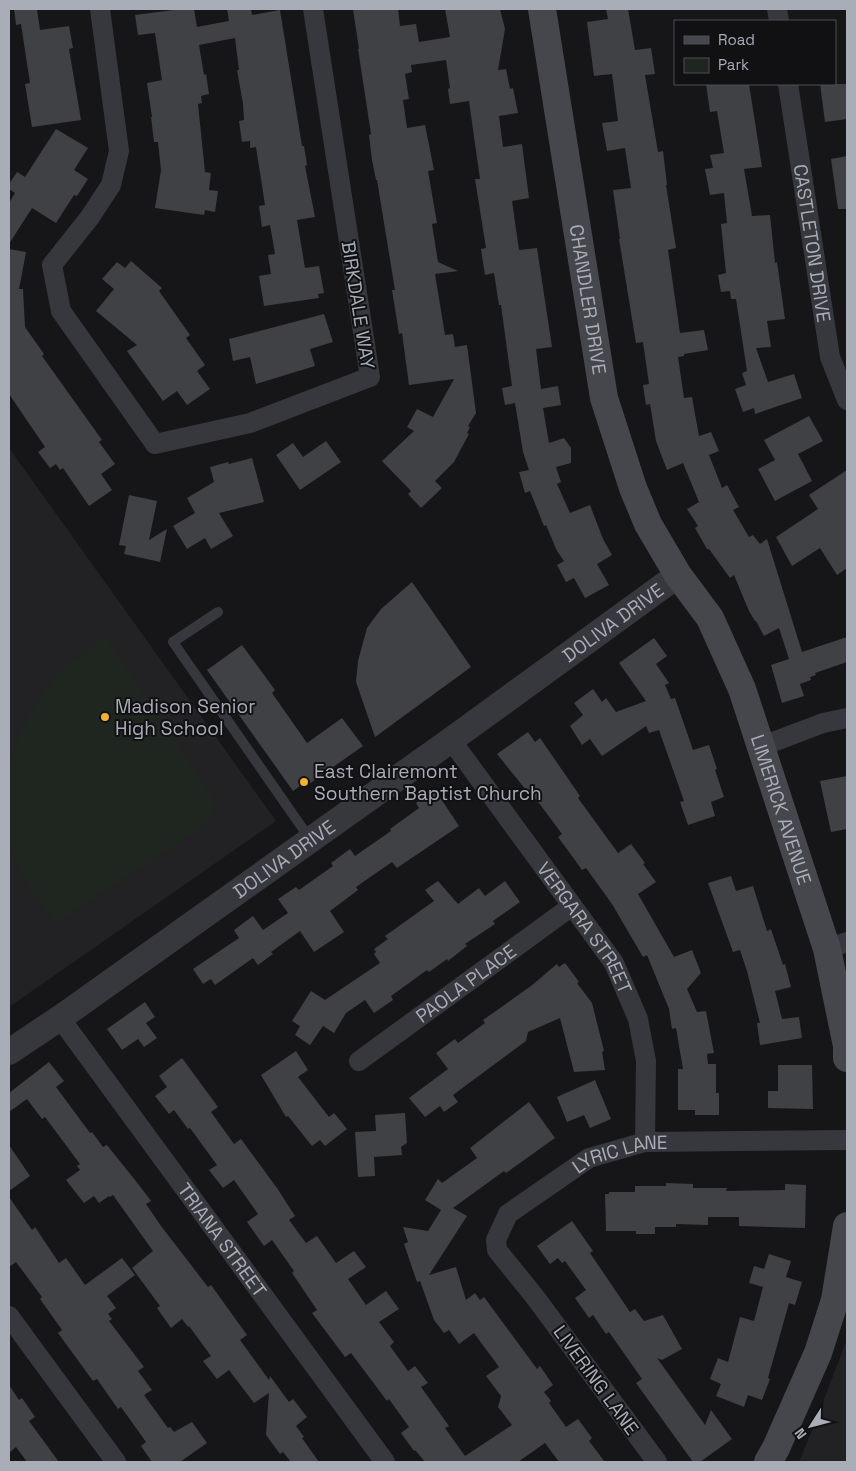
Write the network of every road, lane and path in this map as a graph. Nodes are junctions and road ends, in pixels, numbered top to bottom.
1 (100, 9) edge
2 (313, 9) edge
3 (542, 9) edge
4 (788, 85) edge
5 (847, 400) edge
6 (678, 575) junction
7 (218, 612) dead end
8 (847, 718) edge
9 (451, 740) junction
10 (760, 747) junction
11 (311, 840) junction
12 (572, 906) junction
13 (837, 946) edge
14 (60, 1018) junction
15 (9, 1052) edge
16 (847, 1058) edge
17 (359, 1060) dead end
18 (847, 1140) edge
19 (645, 1142) junction
20 (847, 1226) edge
21 (535, 1297) joint
22 (9, 1316) edge
23 (116, 1462) edge
24 (385, 1462) edge
25 (657, 1462) edge
26 (768, 1462) edge

1 - 2 street, BIRKDALE WAY
3 - 6 main road, CHANDLER DRIVE
4 - 5 street, CASTLETON DRIVE
6 - 9 street, DOLIVA DRIVE
6 - 10 main road, LIMERICK AVENUE
7 - 11 lane
8 - 10 street
9 - 11 street, DOLIVA DRIVE
9 - 12 street, VERGARA STREET
10 - 13 main road, LIMERICK AVENUE
11 - 14 street, DOLIVA DRIVE
12 - 17 street, PAOLA PLACE
12 - 19 street, VERGARA STREET
13 - 16 main road, LIMERICK AVENUE
14 - 15 street, DOLIVA DRIVE
14 - 24 street, TRIANA STREET
18 - 19 street, LYRIC LANE
19 - 21 street, LYRIC LANE
20 - 26 main road
21 - 25 street, LIVERING LANE
22 - 23 street

